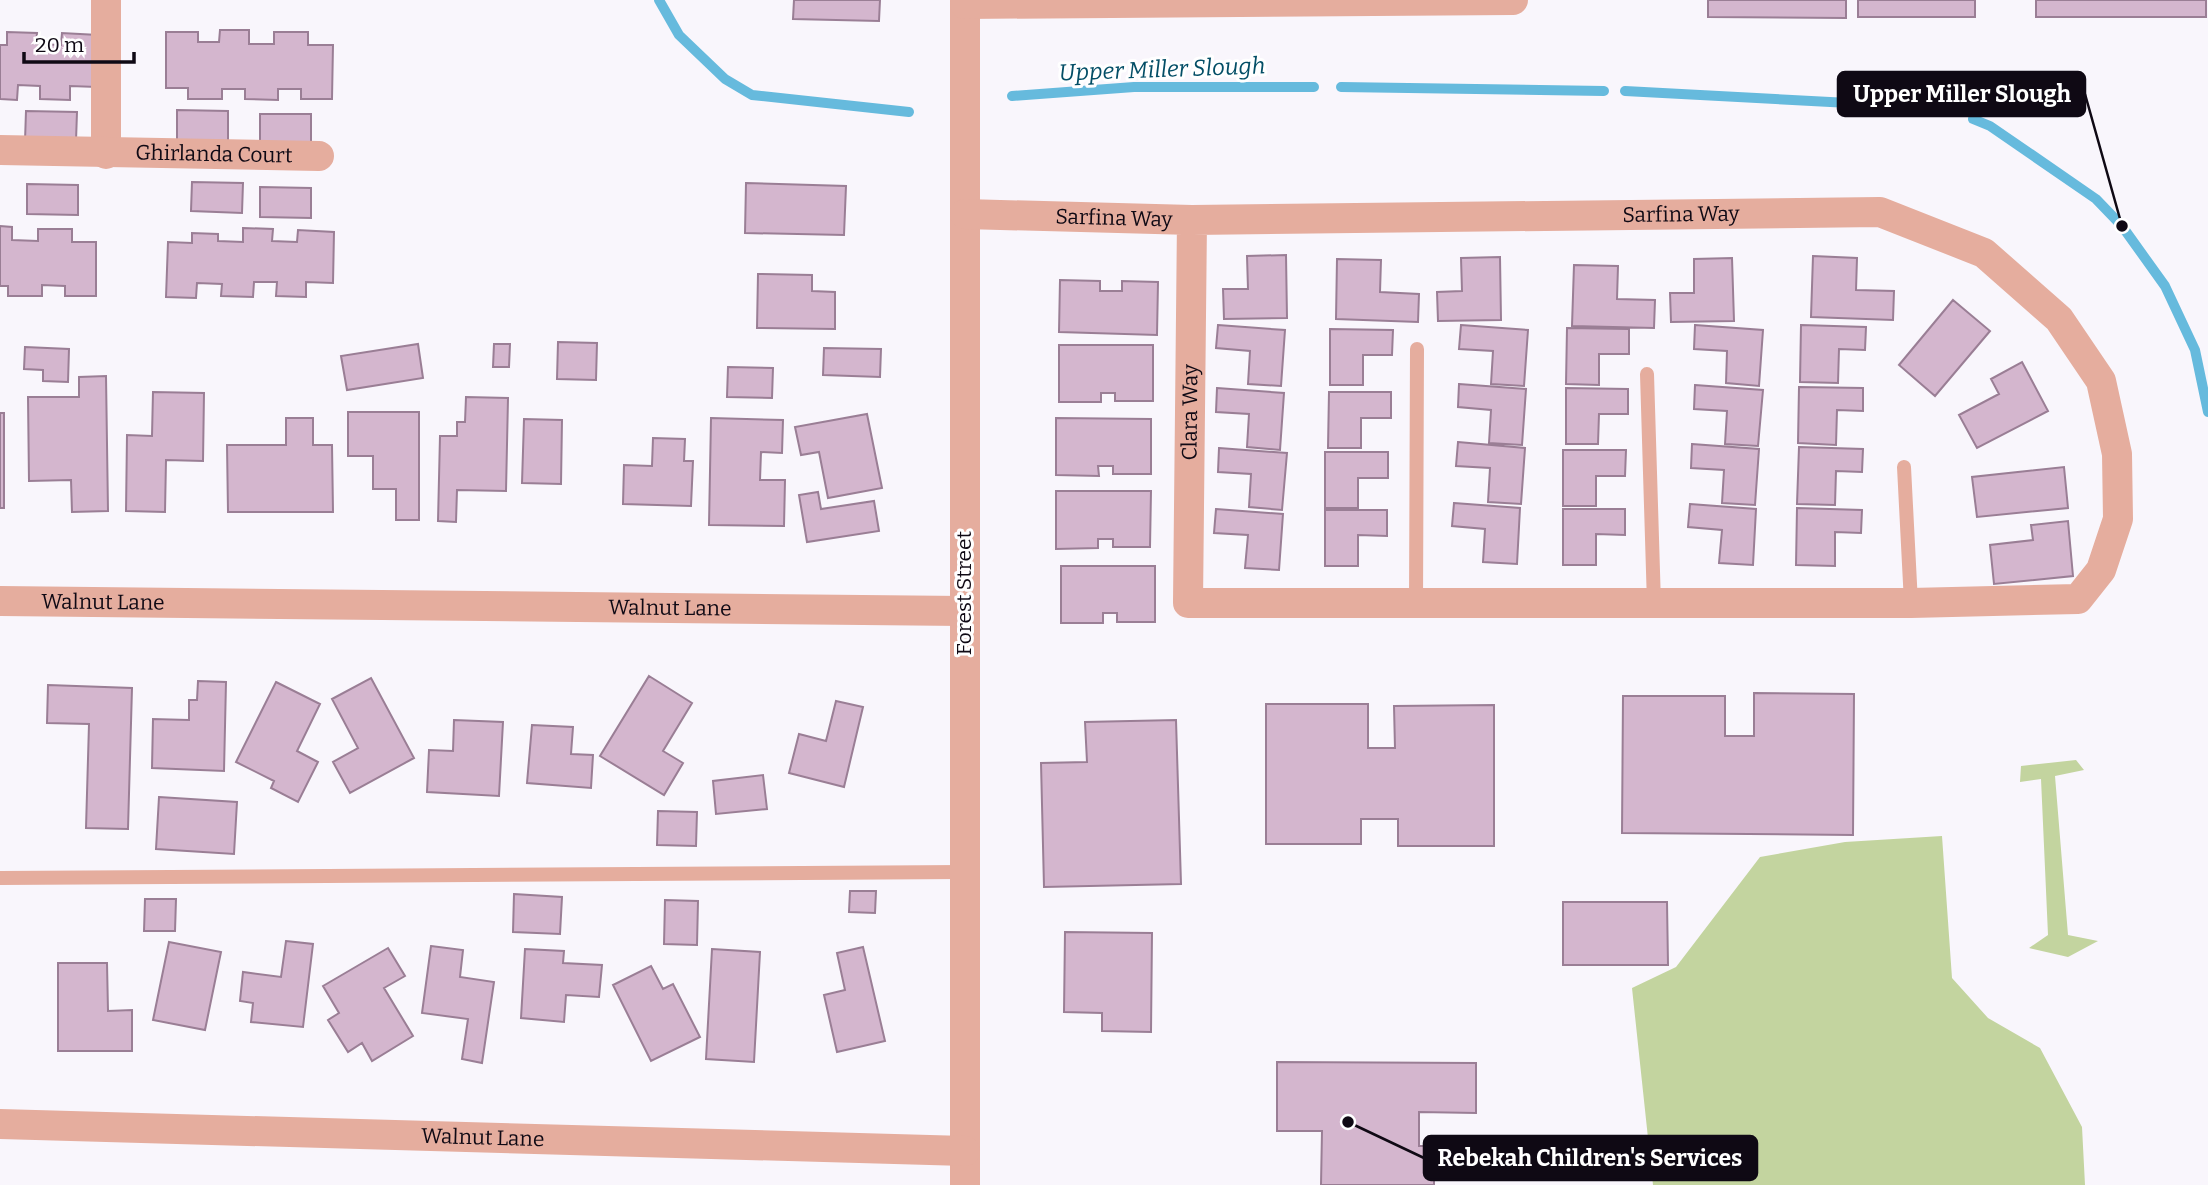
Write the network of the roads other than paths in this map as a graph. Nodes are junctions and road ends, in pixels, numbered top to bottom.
1 (106, 0) edge
2 (1513, 0) edge
3 (965, 2) edge
4 (0, 150) edge
5 (106, 154) junction
6 (319, 156) dead end
7 (965, 214) junction
8 (1192, 220) junction
9 (1417, 349) dead end
10 (1647, 374) dead end
11 (1904, 467) dead end
12 (0, 601) edge
13 (1912, 603) junction
14 (1416, 604) junction
15 (1654, 604) junction
16 (963, 611) junction
17 (963, 872) junction
18 (0, 878) edge
19 (0, 1124) edge
20 (965, 1152) junction
21 (965, 1185) edge

1 - 5 street, Ghirlanda Court
2 - 3 street
3 - 7 street, Forest Street
4 - 5 street, Ghirlanda Court
5 - 6 street, Ghirlanda Court
7 - 8 street, Sarfina Way
7 - 16 street, Forest Street
8 - 13 street, Sarfina Way
8 - 14 street, Clara Way
9 - 14 lane
10 - 15 lane
11 - 13 lane
12 - 16 street, Walnut Lane
13 - 15 street
14 - 15 street
16 - 17 street, Forest Street
17 - 18 lane
17 - 20 street, Forest Street
19 - 20 street, Walnut Lane
20 - 21 street, Forest Street

